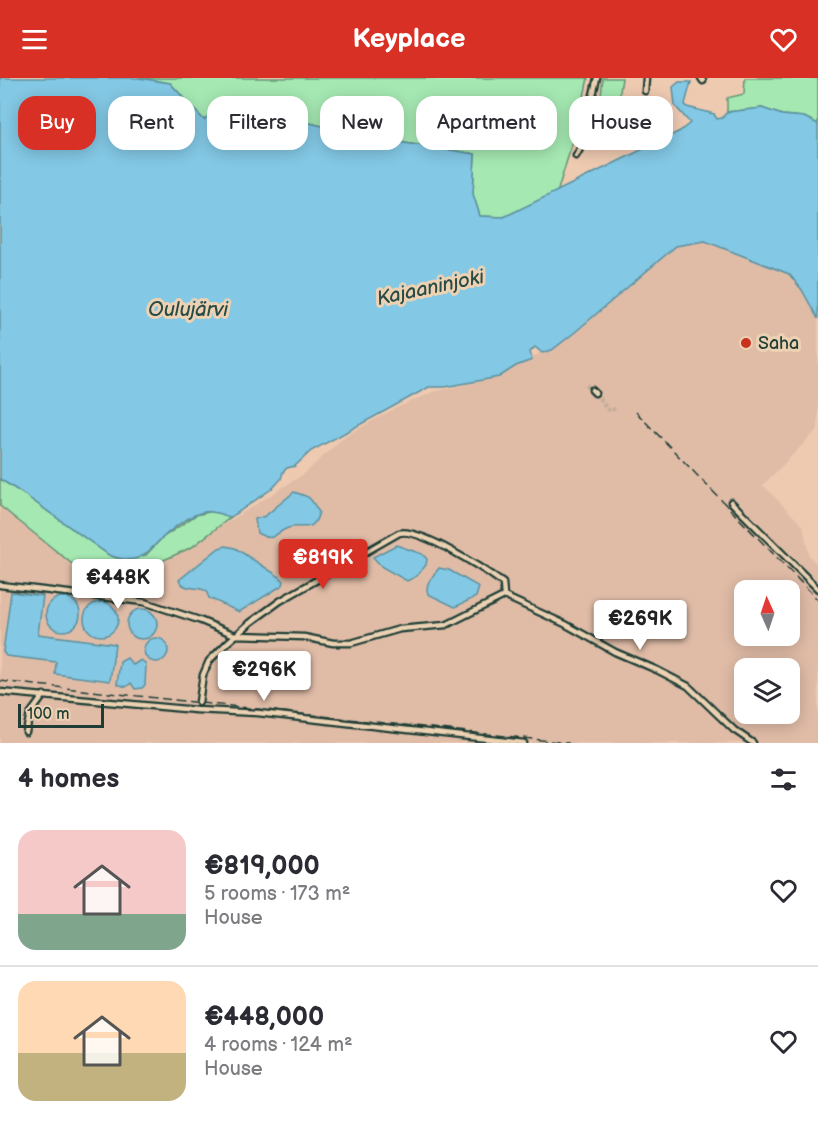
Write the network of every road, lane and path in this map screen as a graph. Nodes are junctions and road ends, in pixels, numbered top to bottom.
1 (597, 78) edge
2 (646, 78) edge
3 (645, 91) dead end
4 (576, 156) dead end
5 (731, 502) dead end
6 (0, 585) edge
7 (818, 589) edge
8 (504, 596) junction
9 (236, 635) junction
10 (0, 692) edge
11 (44, 695) junction
12 (199, 702) dead end
13 (26, 732) dead end
14 (750, 742) edge
15 (524, 743) edge

1 - 4 street
2 - 3 street
5 - 7 street
6 - 9 street
8 - 9 street
8 - 9 street
8 - 14 street
9 - 12 street
10 - 11 street
11 - 13 street
11 - 15 street

